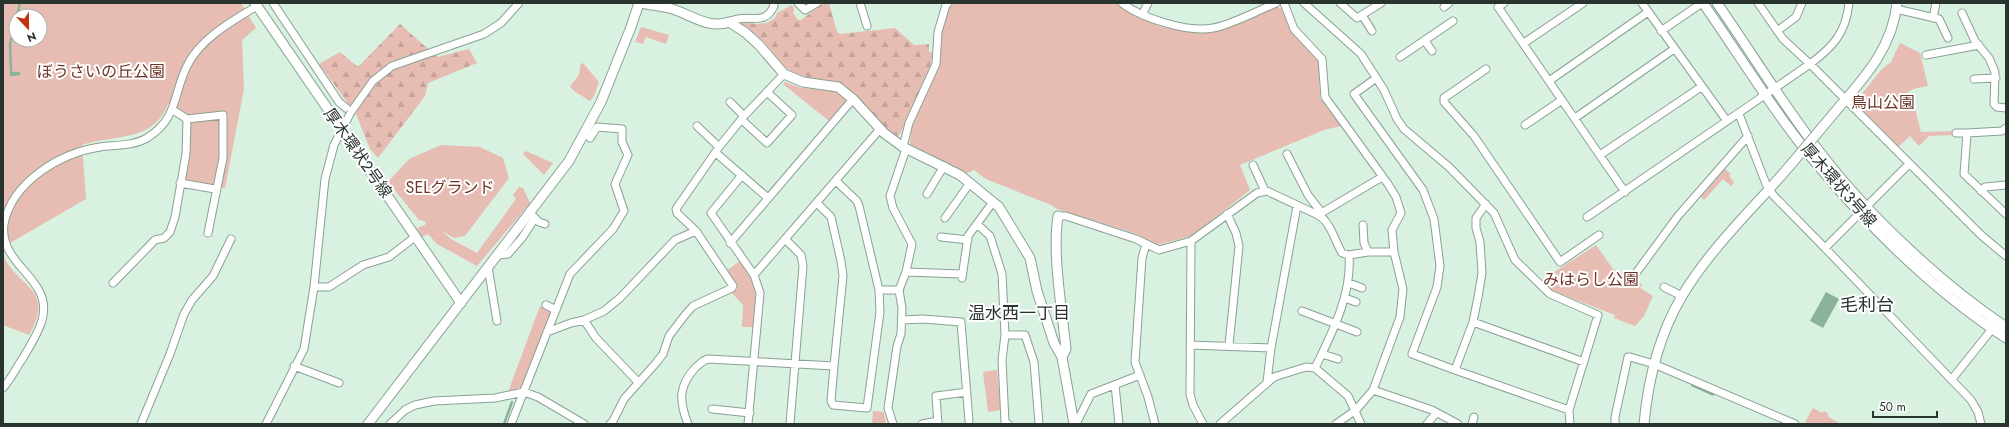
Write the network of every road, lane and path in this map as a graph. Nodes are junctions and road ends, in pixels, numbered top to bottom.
1 (273, 3) edge
2 (519, 3) edge
3 (640, 3) edge
4 (773, 3) edge
5 (798, 3) edge
6 (817, 3) edge
7 (860, 3) edge
8 (948, 3) edge
9 (1122, 3) edge
10 (1148, 3) edge
11 (1276, 3) edge
12 (1284, 3) edge
13 (1304, 3) edge
14 (1340, 3) edge
15 (1381, 3) edge
16 (1583, 3) edge
17 (1642, 3) edge
18 (1703, 3) edge
19 (1717, 3) edge
20 (1758, 3) edge
21 (1802, 3) edge
22 (1849, 3) edge
23 (1936, 3) edge
24 (256, 4) edge
25 (1499, 4) edge
26 (1896, 6) edge
27 (1648, 12) junction
28 (1962, 13) dead end
29 (1142, 15) junction
30 (1362, 15) junction
31 (1933, 18) junction
32 (729, 22) junction
33 (1453, 22) dead end
34 (867, 26) dead end
35 (1661, 31) junction
36 (1777, 31) junction
37 (1372, 32) dead end
38 (1948, 38) dead end
39 (1425, 41) junction
40 (1524, 43) junction
41 (1979, 45) junction
42 (1674, 49) junction
43 (1432, 51) dead end
44 (1926, 55) dead end
45 (1400, 58) dead end
46 (1810, 64) junction
47 (1486, 70) dead end
48 (784, 74) junction
49 (1996, 78) junction
50 (1375, 79) junction
51 (1974, 79) dead end
52 (1549, 81) junction
53 (1701, 87) junction
54 (767, 92) junction
55 (1770, 92) junction
56 (853, 99) junction
57 (1562, 100) junction
58 (730, 102) dead end
59 (1843, 103) junction
60 (2006, 108) edge
61 (173, 110) junction
62 (351, 112) junction
63 (1738, 114) junction
64 (743, 118) junction
65 (1575, 118) junction
66 (187, 119) junction
67 (1727, 121) junction
68 (1525, 125) dead end
69 (697, 126) dead end
70 (2006, 128) edge
71 (880, 129) junction
72 (1956, 133) dead end
73 (1967, 133) junction
74 (1748, 136) junction
75 (590, 138) dead end
76 (904, 148) junction
77 (718, 150) junction
78 (1287, 154) dead end
79 (1600, 155) junction
80 (1909, 164) junction
81 (1253, 165) dead end
82 (944, 166) junction
83 (742, 175) junction
84 (1382, 177) junction
85 (836, 181) junction
86 (180, 183) junction
87 (970, 183) junction
88 (2006, 185) edge
89 (215, 189) junction
90 (1265, 190) junction
91 (1769, 190) junction
92 (1981, 191) junction
93 (1625, 192) junction
94 (927, 194) dead end
95 (768, 198) junction
96 (992, 202) junction
97 (817, 203) junction
98 (1486, 204) junction
99 (1297, 206) junction
100 (1863, 208) junction
101 (1319, 213) junction
102 (1228, 214) junction
103 (2006, 214) edge
104 (533, 215) junction
105 (1058, 216) joint
106 (1587, 217) dead end
107 (945, 218) dead end
108 (545, 224) dead end
109 (977, 224) junction
110 (1362, 225) dead end
111 (696, 230) junction
112 (208, 233) dead end
113 (1599, 235) dead end
114 (416, 236) junction
115 (941, 237) dead end
116 (231, 239) dead end
117 (785, 239) junction
118 (968, 240) junction
119 (1191, 241) junction
120 (730, 243) junction
121 (1146, 244) junction
122 (1825, 248) junction
123 (1368, 252) junction
124 (1394, 252) junction
125 (1349, 255) junction
126 (2006, 256) edge
127 (488, 268) junction
128 (906, 272) junction
129 (1636, 273) dead end
130 (754, 275) junction
131 (113, 283) dead end
132 (1348, 283) junction
133 (314, 287) junction
134 (1664, 287) dead end
135 (1362, 288) dead end
136 (879, 290) junction
137 (900, 290) junction
138 (1682, 296) junction
139 (1345, 298) junction
140 (1356, 302) dead end
141 (461, 303) junction
142 (546, 306) dead end
143 (556, 310) junction
144 (1307, 311) dead end
145 (584, 320) junction
146 (902, 320) junction
147 (498, 321) dead end
148 (1473, 322) junction
149 (1335, 323) junction
150 (2006, 327) edge
151 (1992, 329) junction
152 (547, 332) junction
153 (1357, 332) dead end
154 (1005, 335) junction
155 (2006, 338) edge
156 (1190, 345) junction
157 (1229, 346) junction
158 (1271, 348) junction
159 (1322, 354) junction
160 (1062, 357) junction
161 (1338, 359) dead end
162 (755, 362) junction
163 (1584, 362) junction
164 (796, 364) junction
165 (1654, 364) junction
166 (294, 366) junction
167 (834, 366) junction
168 (1315, 368) junction
169 (1454, 370) junction
170 (1140, 375) junction
171 (1952, 379) junction
172 (638, 382) junction
173 (1267, 382) junction
174 (339, 383) dead end
175 (1114, 385) junction
176 (3, 388) edge
177 (1373, 390) junction
178 (524, 392) junction
179 (967, 392) junction
180 (716, 408) dead end
181 (1356, 410) junction
182 (1569, 410) junction
183 (750, 413) junction
184 (1436, 413) junction
185 (969, 421) dead end
186 (938, 422) edge
187 (614, 423) edge
188 (141, 424) edge
189 (266, 424) edge
190 (368, 424) edge
191 (390, 424) edge
192 (511, 424) edge
193 (584, 424) edge
194 (688, 424) edge
195 (748, 424) edge
196 (790, 424) edge
197 (893, 424) edge
198 (922, 424) edge
199 (1008, 424) edge
200 (1039, 424) edge
201 (1075, 424) edge
202 (1119, 424) edge
203 (1155, 424) edge
204 (1203, 424) edge
205 (1220, 424) edge
206 (1336, 424) edge
207 (1361, 424) edge
208 (1427, 424) edge
209 (1458, 424) edge
210 (1570, 424) edge
211 (1615, 424) edge
212 (1644, 424) edge
213 (1796, 424) edge
214 (1981, 424) edge

1 - 62 street
2 - 62 street
3 - 32 street
3 - 104 street
4 - 32 street
5 - 6 street
7 - 34 street
8 - 76 street
9 - 29 street
10 - 29 street
11 - 29 street
12 - 84 street
13 - 50 street
14 - 30 street
15 - 30 street
16 - 40 street
17 - 27 street
18 - 35 street
18 - 55 street, 厚木環状3号線
19 - 55 street, 厚木環状3号線
20 - 36 street
21 - 36 street
22 - 46 street
23 - 31 street
24 - 61 street
24 - 114 street, 厚木環状2号線
25 - 40 street
26 - 31 street
26 - 59 street
27 - 35 street
27 - 52 street
28 - 41 street
30 - 37 street
31 - 38 street
32 - 48 street
33 - 39 street
35 - 42 street
36 - 46 street
39 - 43 street
39 - 45 street
40 - 52 street
41 - 44 street
41 - 49 street
42 - 53 street
42 - 65 street
46 - 55 street
46 - 59 street
47 - 113 street
48 - 54 street
48 - 56 street
49 - 51 street
49 - 60 street
50 - 98 street
50 - 169 street
52 - 57 street
53 - 67 street
53 - 79 street
54 - 64 street
54 - 64 street
55 - 63 street
55 - 100 street, 厚木環状3号線
56 - 71 street
56 - 95 street
57 - 65 street
57 - 68 street
58 - 64 street
59 - 80 street
59 - 91 street, bridge
61 - 66 street
61 - 176 street
62 - 133 street, bridge
63 - 67 street
63 - 74 street
64 - 77 street
65 - 79 street
66 - 86 street
66 - 89 street
67 - 93 street
69 - 77 street
70 - 73 street
71 - 76 street
71 - 85 street
72 - 73 street
73 - 92 street
74 - 91 street
74 - 129 street
75 - 143 street
76 - 82 street
76 - 128 street
77 - 83 street
77 - 111 street
78 - 101 street
79 - 93 street
80 - 100 street
80 - 126 street
81 - 90 street
82 - 87 street
82 - 94 street
83 - 95 street
83 - 120 street
84 - 101 street
84 - 124 street
85 - 97 street
85 - 136 street
86 - 89 street
86 - 131 street
87 - 96 street
87 - 107 street
88 - 92 street
89 - 112 street
90 - 99 street
90 - 102 street
91 - 122 street
91 - 138 street
92 - 103 street
93 - 106 street
95 - 120 street
96 - 109 street
96 - 160 street
97 - 117 street
97 - 167 street
98 - 148 street
98 - 163 street
99 - 101 street
99 - 158 street
100 - 122 street
100 - 150 street, 厚木環状3号線
100 - 151 street, 厚木環状3号線
101 - 125 street
102 - 119 street
102 - 157 street
104 - 108 street
104 - 127 street
105 - 121 street
105 - 160 street
109 - 118 street
109 - 154 street
110 - 123 street
111 - 145 street
111 - 172 street
114 - 133 street
114 - 141 street, 厚木環状2号線
115 - 118 street
116 - 188 street
117 - 130 street
117 - 164 street
118 - 128 street
119 - 121 street
119 - 156 street
120 - 130 street
121 - 170 street
122 - 171 street
123 - 124 street
123 - 125 street
124 - 177 street
125 - 132 street
127 - 141 street
127 - 147 street
128 - 137 street
130 - 162 street
132 - 135 street
132 - 139 street
133 - 166 street
134 - 138 street
136 - 137 street
136 - 167 street
137 - 146 street
138 - 165 street
139 - 140 street
139 - 149 street
141 - 190 street
142 - 143 street
143 - 152 street
144 - 149 street
145 - 152 street
145 - 172 street
146 - 179 street
146 - 197 street
148 - 163 street
148 - 169 street
149 - 153 street
149 - 159 street
151 - 155 street, 厚木環状3号線
151 - 171 street
152 - 178 street
154 - 199 street
154 - 200 street
156 - 157 street
156 - 204 street
157 - 158 street
158 - 173 street
159 - 161 street
159 - 168 street
160 - 201 street
162 - 164 street
162 - 183 street
162 - 194 street
163 - 182 street
164 - 167 street
164 - 196 street
165 - 211 street
165 - 212 street
165 - 213 street
166 - 174 street
166 - 189 street
168 - 173 street
168 - 181 street
169 - 182 street
170 - 175 street
170 - 203 street
171 - 214 street
172 - 187 street
173 - 205 street
175 - 201 street
175 - 202 street
177 - 181 street
177 - 184 street
178 - 191 street
178 - 192 street
178 - 193 street
179 - 185 street
179 - 186 street
180 - 183 street
181 - 206 street
181 - 207 street
182 - 210 street
183 - 195 street
184 - 208 street
184 - 209 street
186 - 198 street

